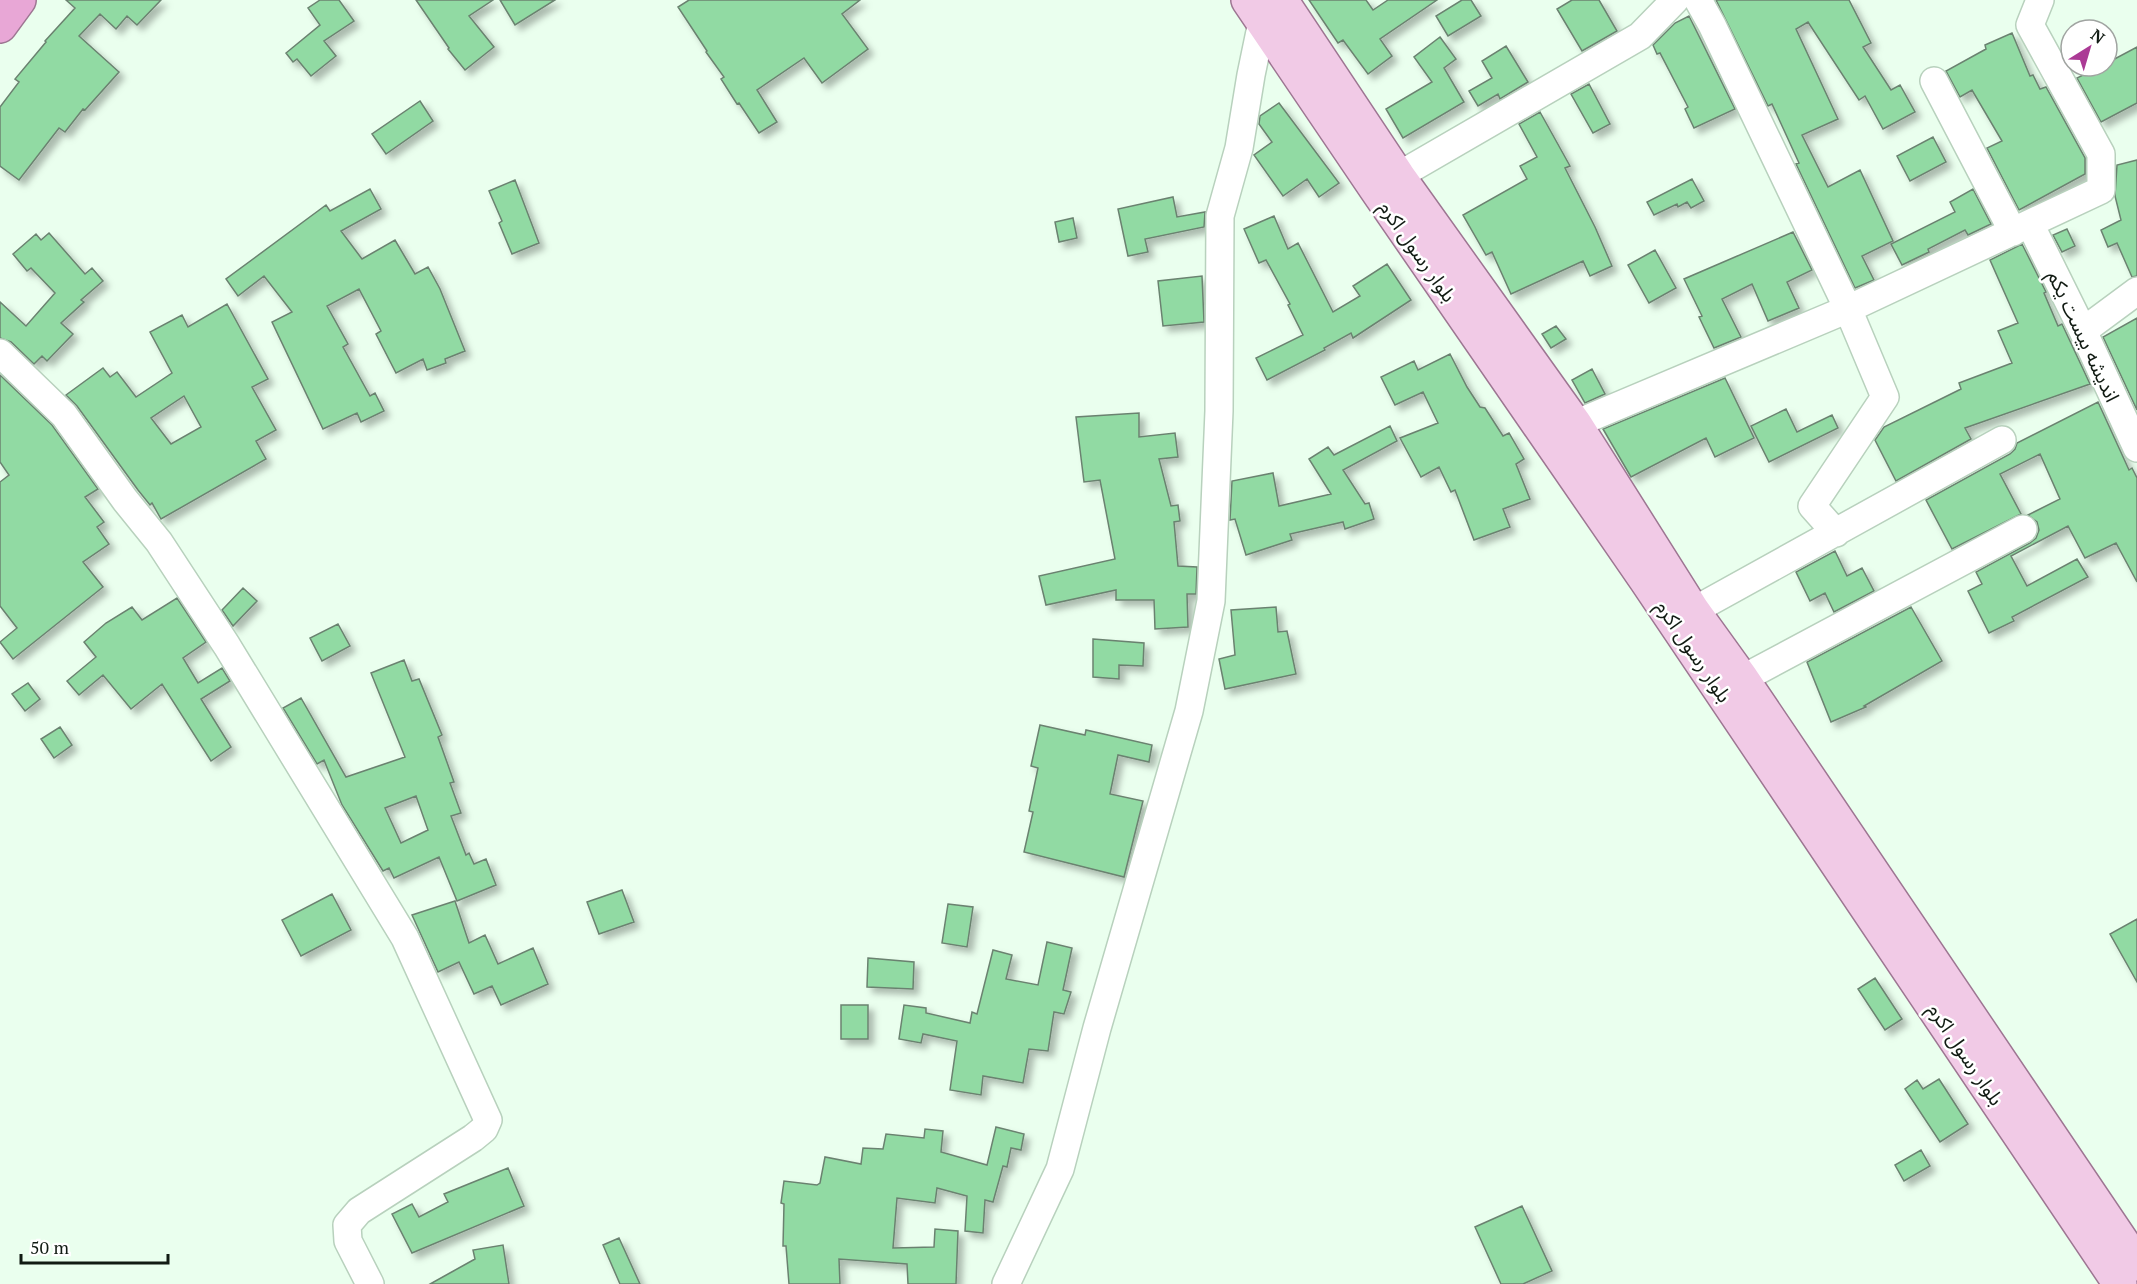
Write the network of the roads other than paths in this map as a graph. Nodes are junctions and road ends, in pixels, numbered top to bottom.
1 (19, 0) edge
2 (1675, 0) edge
3 (1698, 0) edge
4 (2040, 0) edge
5 (1269, 7) edge
6 (0, 26) edge
7 (1934, 81) dead end
8 (1398, 176) junction
9 (2022, 227) junction
10 (2137, 291) edge
11 (1848, 309) junction
12 (2083, 331) junction
13 (0, 353) edge
14 (1575, 424) junction
15 (2002, 440) dead end
16 (2137, 448) edge
17 (2023, 529) dead end
18 (1836, 533) junction
19 (1694, 611) junction
20 (1742, 679) junction
21 (2137, 1264) edge
22 (370, 1284) edge
23 (1006, 1284) edge
24 (2120, 1284) edge

1 - 6 highway
2 - 8 street
3 - 11 street
4 - 9 street
5 - 8 main road, بلوار رسول اکرم
5 - 23 street
5 - 24 main road, بلوار رسول اکرم
7 - 9 street, اندیشه بیست یکم
8 - 14 main road, بلوار رسول اکرم
9 - 11 street
9 - 12 street, اندیشه بیست یکم
10 - 12 street
11 - 14 street
11 - 18 street
12 - 16 street, اندیشه بیست یکم
13 - 22 street
14 - 19 main road, بلوار رسول اکرم
15 - 18 street
17 - 20 street
18 - 19 street
19 - 20 main road, بلوار رسول اکرم
20 - 21 main road, بلوار رسول اکرم

